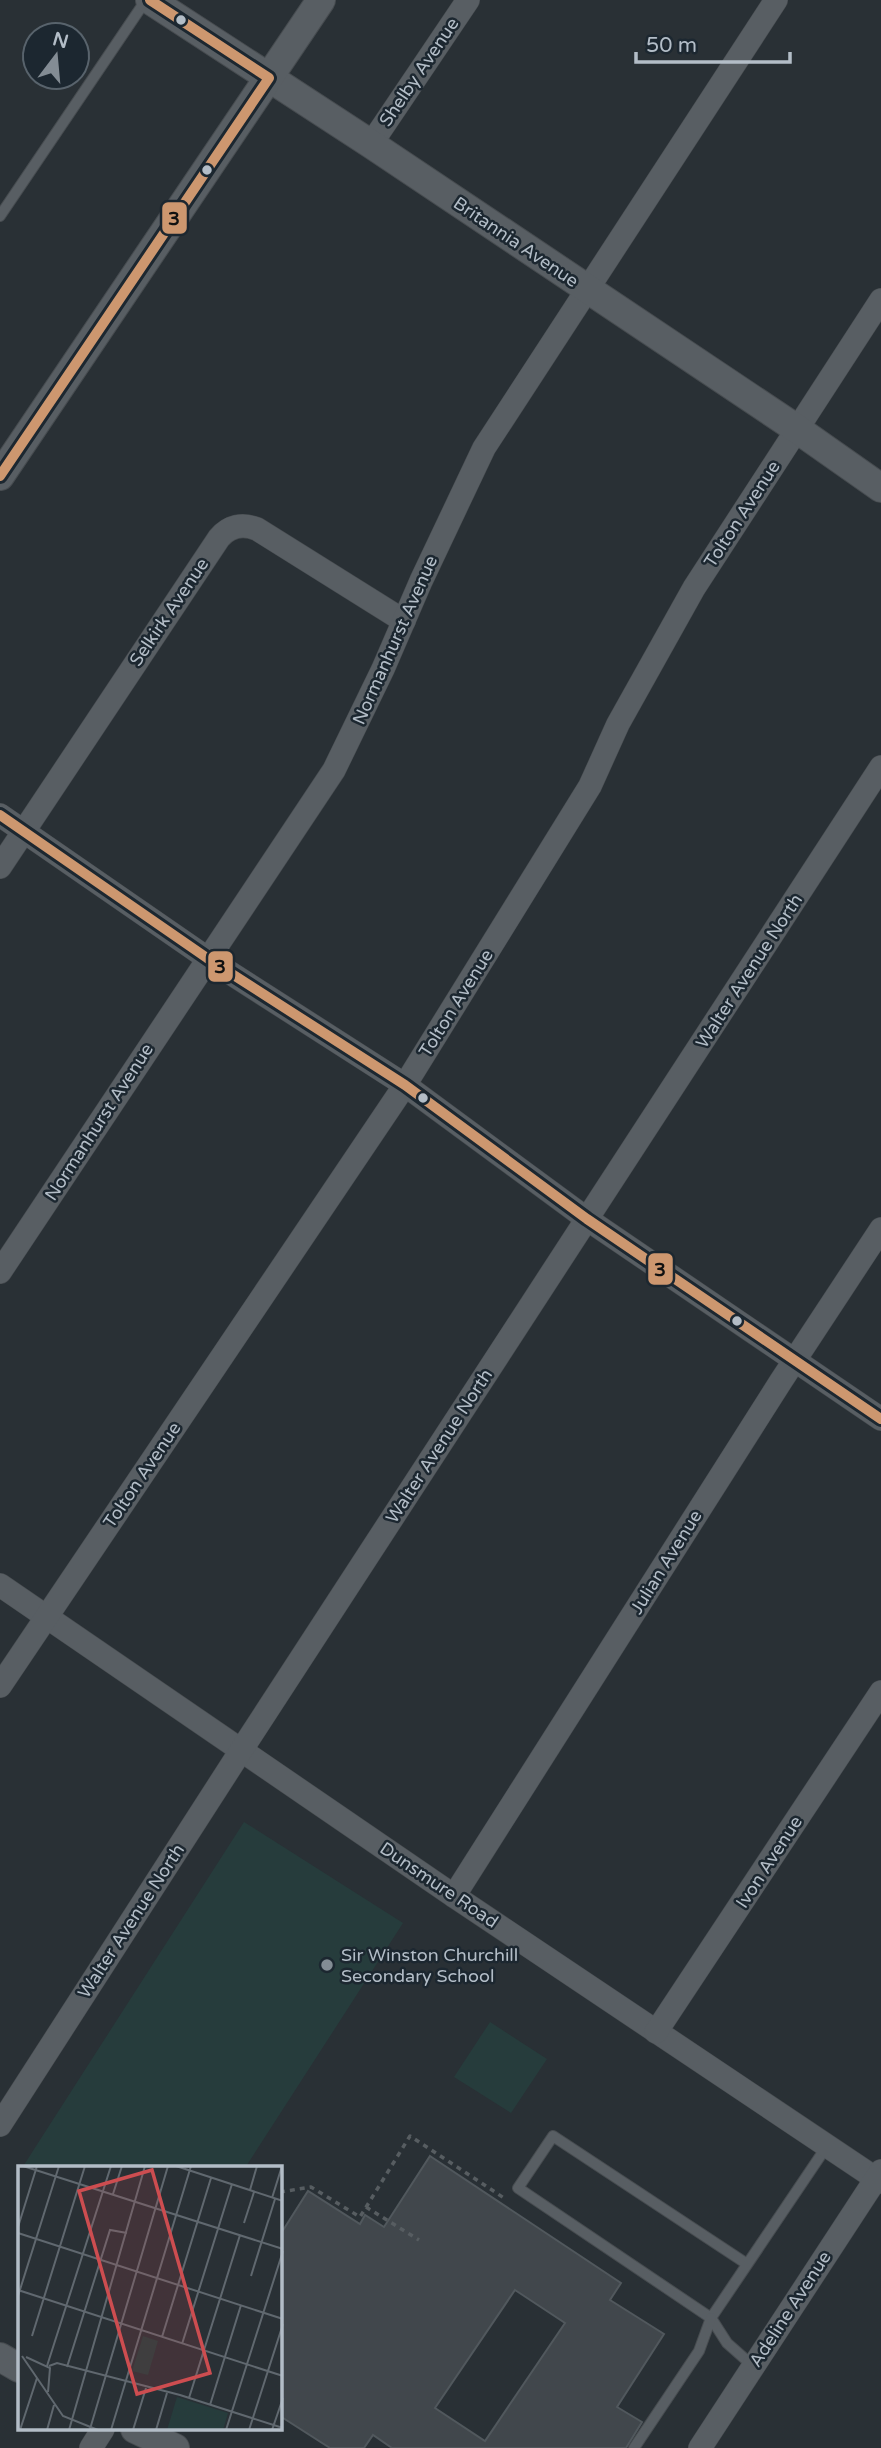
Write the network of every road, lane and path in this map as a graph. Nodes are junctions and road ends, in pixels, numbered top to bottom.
1 (148, 0) edge
2 (321, 0) edge
3 (468, 0) edge
4 (776, 0) edge
5 (269, 78) junction
6 (371, 144) junction
7 (0, 216) edge
8 (588, 290) junction
9 (881, 300) edge
10 (797, 429) junction
11 (0, 476) edge
12 (881, 488) edge
13 (404, 621) junction
14 (881, 768) edge
15 (0, 815) edge
16 (23, 832) junction
17 (0, 867) edge
18 (208, 958) junction
19 (405, 1085) junction
20 (587, 1219) junction
21 (881, 1229) edge
22 (0, 1272) edge
23 (794, 1360) junction
24 (881, 1419) edge
25 (0, 1585) edge
26 (46, 1616) junction
27 (0, 1686) edge
28 (881, 1692) edge
29 (242, 1749) junction
30 (454, 1895) junction
31 (656, 2032) junction
32 (0, 2125) edge
33 (827, 2146) junction
34 (879, 2177) edge
35 (282, 2192) edge
36 (504, 2198) dead end
37 (366, 2207) junction
38 (419, 2240) dead end
39 (747, 2264) junction
40 (711, 2318) junction
41 (0, 2357) edge
42 (753, 2366) junction
43 (18, 2367) edge
44 (102, 2430) edge
45 (137, 2430) edge
46 (91, 2448) edge
47 (175, 2448) edge
48 (634, 2448) edge
49 (700, 2448) edge

1 - 5 street, Britannia Avenue
1 - 7 lane
2 - 5 street
3 - 6 street, Shelby Avenue
4 - 8 street, Normanhurst Avenue
5 - 6 street, Britannia Avenue
5 - 11 street
6 - 8 street, Britannia Avenue
8 - 10 street, Britannia Avenue
8 - 13 street, Normanhurst Avenue
9 - 10 street, Tolton Avenue
10 - 12 street, Britannia Avenue
10 - 19 street, Tolton Avenue
13 - 16 street, Selkirk Avenue
13 - 18 street, Normanhurst Avenue
14 - 20 street, Walter Avenue North
15 - 16 street
16 - 17 street, Selkirk Avenue
16 - 18 street
18 - 19 street
18 - 22 street, Normanhurst Avenue
19 - 20 street
19 - 26 street, Tolton Avenue
20 - 23 street
20 - 29 street, Walter Avenue North
21 - 23 street, Julian Avenue
23 - 24 street
23 - 30 street, Julian Avenue
25 - 26 street, Dunsmure Road
26 - 27 street, Tolton Avenue
26 - 29 street, Dunsmure Road
28 - 31 street, Ivon Avenue
29 - 30 street, Dunsmure Road
29 - 32 street, Walter Avenue North
30 - 31 street, Dunsmure Road
31 - 33 street, Dunsmure Road
33 - 34 street, Dunsmure Road
33 - 39 lane
34 - 42 street, Adeline Avenue
35 - 37 path
36 - 37 path
37 - 38 path
39 - 40 lane
39 - 40 lane
40 - 42 lane
40 - 48 lane
41 - 43 street
42 - 49 street, Adeline Avenue
44 - 46 street
45 - 47 street

